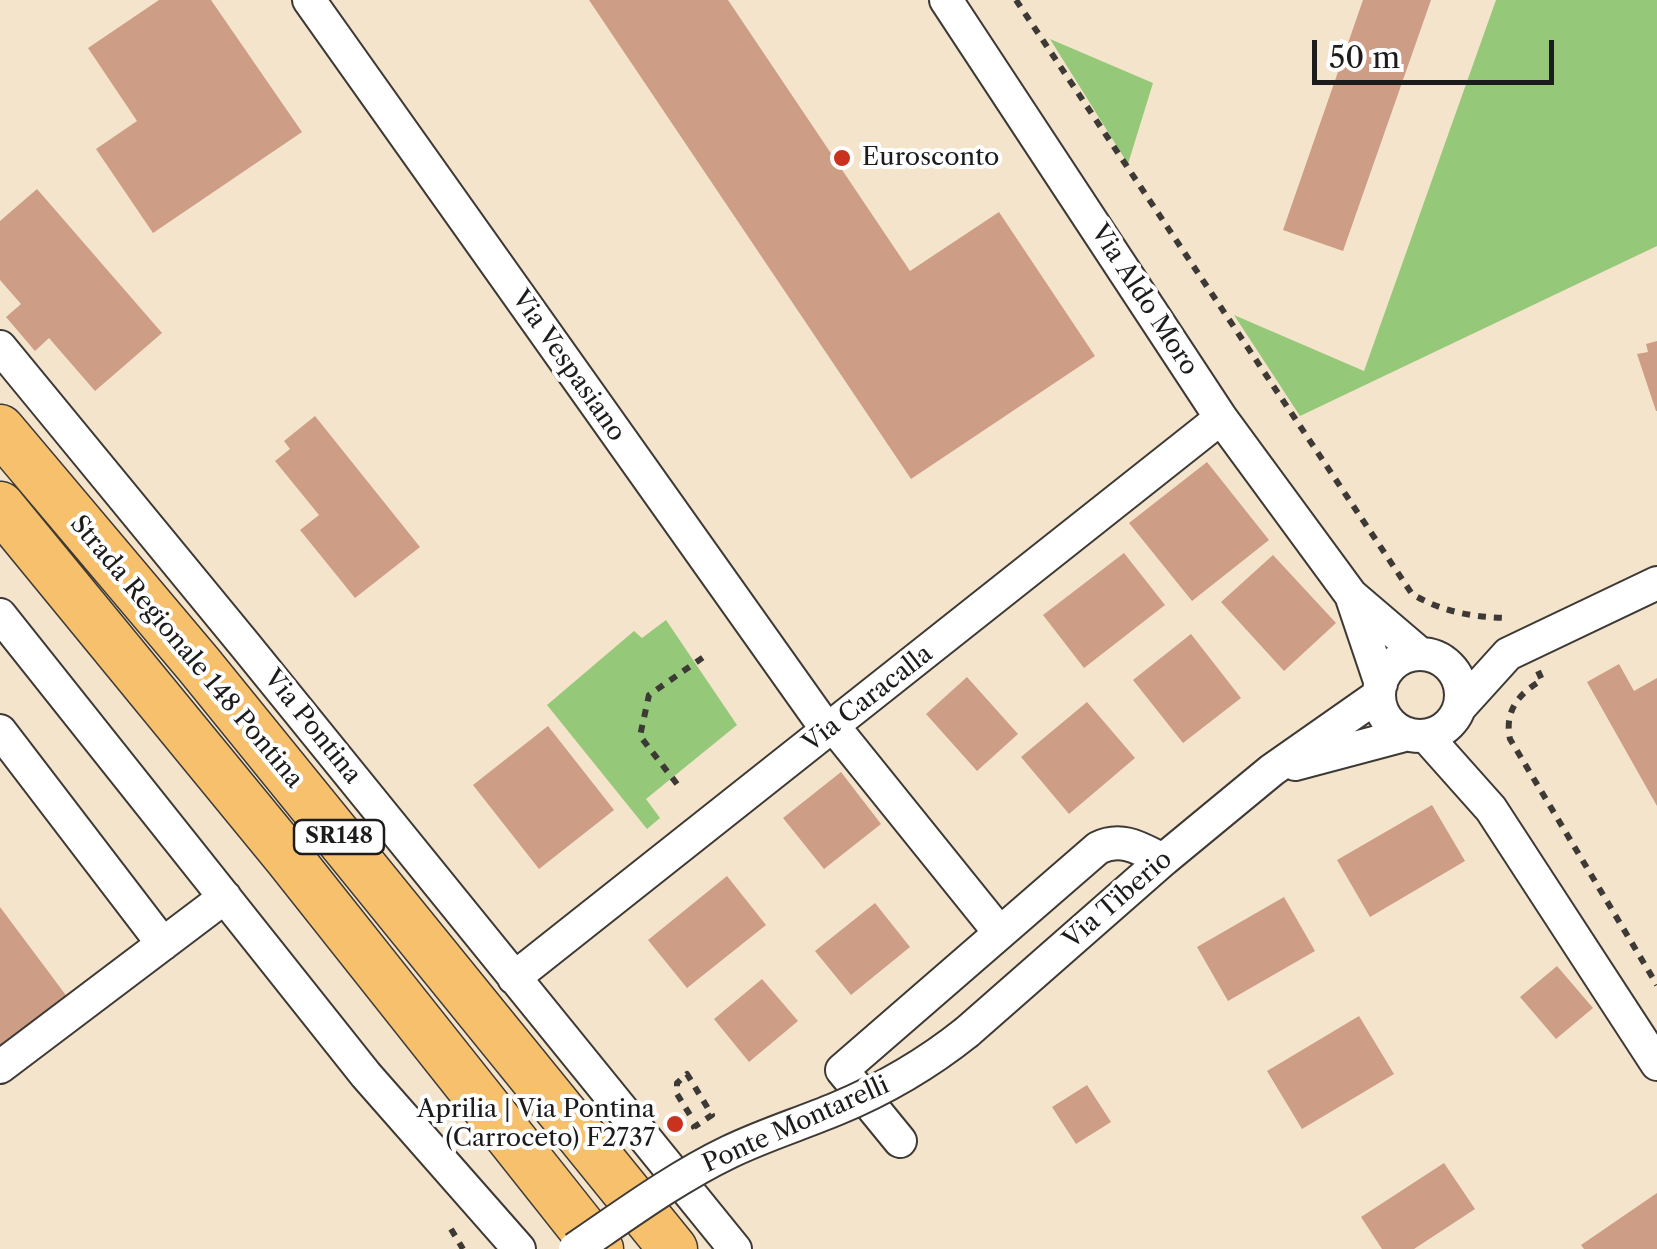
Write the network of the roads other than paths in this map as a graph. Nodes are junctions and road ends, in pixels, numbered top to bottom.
1 (309, 0) edge
2 (946, 0) edge
3 (0, 347) edge
4 (1222, 418) junction
5 (0, 429) edge
6 (0, 506) edge
7 (1657, 582) edge
8 (1351, 595) junction
9 (0, 616) edge
10 (1516, 651) junction
11 (1430, 657) junction
12 (1380, 690) junction
13 (1458, 711) junction
14 (831, 729) junction
15 (0, 732) edge
16 (1417, 735) junction
17 (1272, 770) junction
18 (1491, 809) junction
19 (1163, 860) junction
20 (225, 897) junction
21 (1000, 932) junction
22 (163, 944) junction
23 (514, 978) junction
24 (967, 1032) joint
25 (1657, 1064) edge
26 (0, 1067) edge
27 (900, 1141) dead end
28 (519, 1249) edge
29 (574, 1249) edge
30 (600, 1249) edge
31 (673, 1249) edge
32 (736, 1249) edge

1 - 14 street, Via Vespasiano
2 - 4 street, Via Aldo Moro
3 - 23 street, Via Pontina
4 - 8 street, Via Aldo Moro
4 - 14 street, Via Caracalla
5 - 31 highway, Strada Regionale 148 Pontina / SR148
6 - 30 highway, Strada Regionale 148 Pontina / SR148
7 - 10 street
8 - 11 street, Via Aldo Moro
8 - 12 street, Via Aldo Moro
9 - 20 street
10 - 11 street
10 - 13 street
11 - 12 street
11 - 13 street, Via Aldo Moro
12 - 16 street, Via Aldo Moro
12 - 17 street, Via Tiberio
13 - 16 street
13 - 18 street, Via Aldo Moro
14 - 21 street, Via Vespasiano
14 - 23 street, Via Caracalla
15 - 22 street
16 - 17 street, Via Tiberio
16 - 18 street, Via Aldo Moro
17 - 19 street, Via Tiberio
18 - 25 street, Via Aldo Moro
19 - 21 street
19 - 24 street, Via Tiberio
20 - 22 street
20 - 28 street
21 - 27 street
22 - 26 street
23 - 32 street, Via Pontina
24 - 29 street, Ponte Montarelli, bridge

